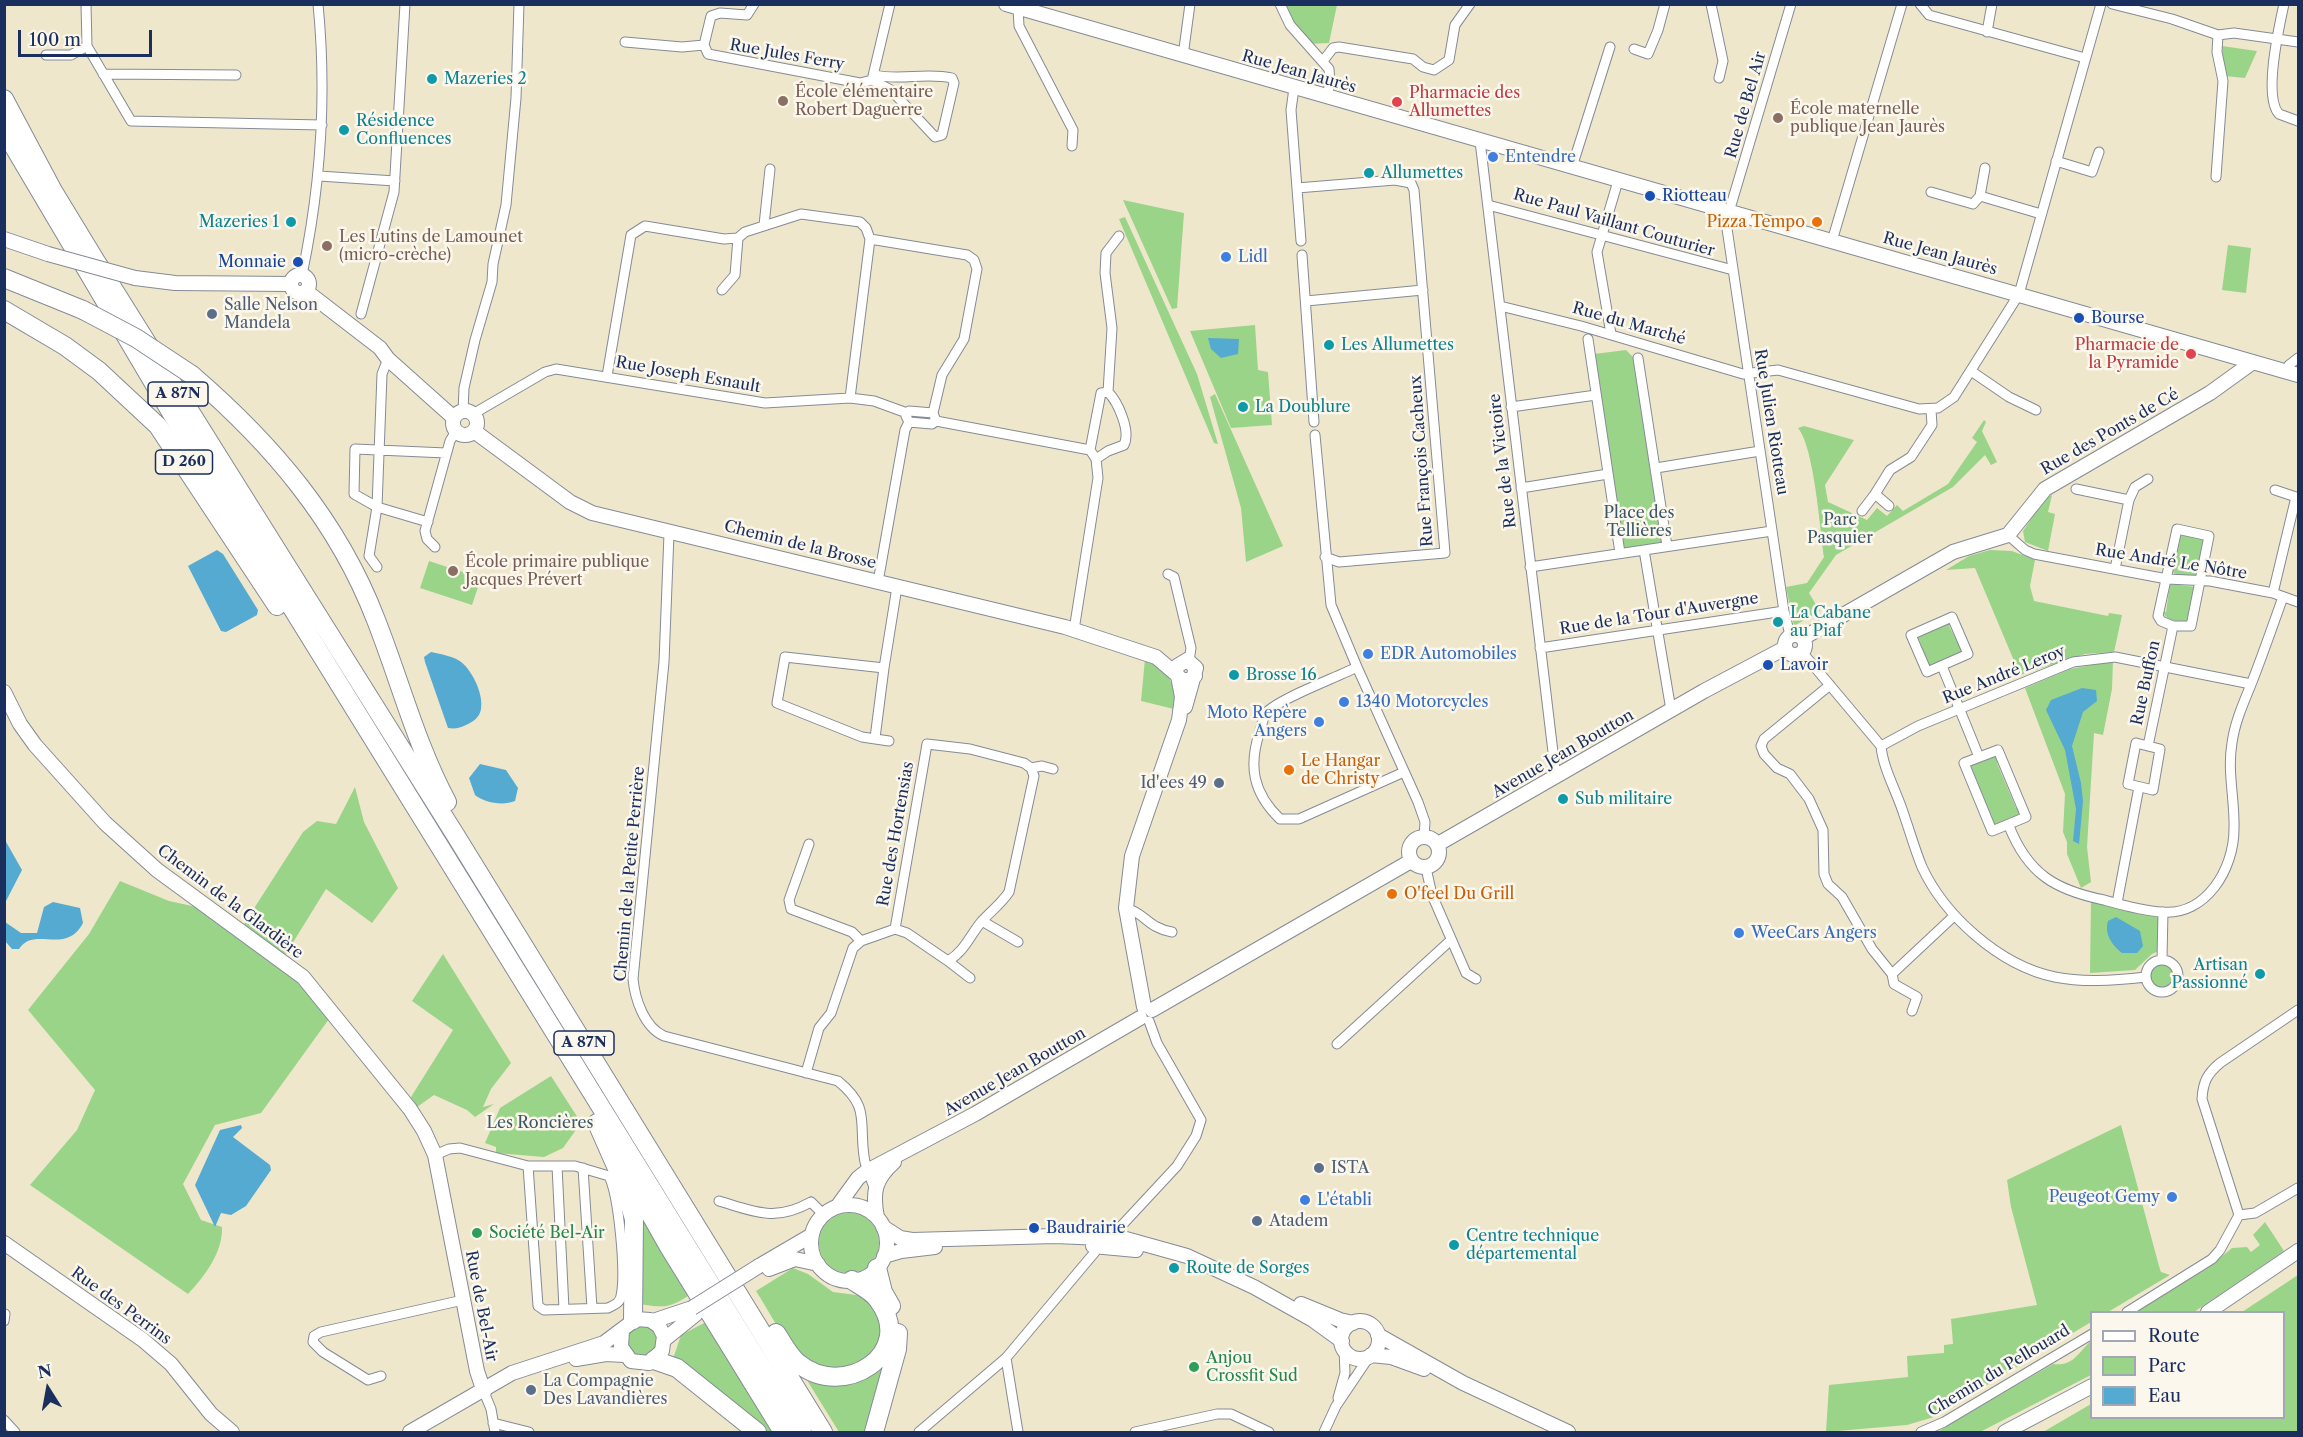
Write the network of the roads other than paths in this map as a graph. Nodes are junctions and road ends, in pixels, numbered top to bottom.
1 (86, 4) edge
2 (318, 4) edge
3 (405, 4) edge
4 (519, 4) edge
5 (754, 4) edge
6 (890, 4) edge
7 (1190, 4) edge
8 (1280, 4) edge
9 (1470, 4) edge
10 (1665, 4) edge
11 (1710, 4) edge
12 (1791, 4) edge
13 (1902, 4) edge
14 (1920, 4) edge
15 (1992, 4) edge
16 (2101, 4) edge
17 (2112, 4) edge
18 (2284, 4) edge
19 (1012, 6) edge
20 (1987, 32) junction
21 (2218, 34) junction
22 (2276, 37) junction
23 (625, 42) dead end
24 (2298, 42) edge
25 (704, 45) junction
26 (87, 46) junction
27 (1610, 47) dead end
28 (1634, 49) dead end
29 (46, 55) dead end
30 (1183, 56) junction
31 (2085, 58) junction
32 (1323, 61) junction
33 (103, 74) junction
34 (236, 75) dead end
35 (873, 77) junction
36 (1719, 78) dead end
37 (1294, 88) junction
38 (1327, 97) junction
39 (4, 99) edge
40 (2298, 121) edge
41 (322, 125) junction
42 (4, 130) edge
43 (1479, 141) junction
44 (1072, 146) dead end
45 (2099, 152) dead end
46 (2056, 161) junction
47 (1572, 167) junction
48 (1985, 168) dead end
49 (770, 169) dead end
50 (319, 176) junction
51 (2216, 177) dead end
52 (395, 181) junction
53 (1618, 181) junction
54 (1297, 188) junction
55 (1931, 192) dead end
56 (1980, 196) junction
57 (1488, 206) junction
58 (1730, 213) junction
59 (2041, 214) junction
60 (764, 225) junction
61 (1602, 235) junction
62 (1119, 236) dead end
63 (738, 238) junction
64 (870, 239) junction
65 (4, 240) edge
66 (1301, 241) dead end
67 (1832, 241) junction
68 (1302, 255) dead end
69 (1733, 270) junction
70 (302, 275) junction
71 (4, 278) edge
72 (291, 284) junction
73 (722, 290) dead end
74 (1423, 290) junction
75 (306, 291) junction
76 (2019, 294) junction
77 (1306, 301) junction
78 (1500, 306) junction
79 (4, 310) edge
80 (361, 314) dead end
81 (1611, 334) junction
82 (1588, 339) dead end
83 (1638, 358) dead end
84 (2298, 358) edge
85 (388, 359) junction
86 (2253, 362) junction
87 (1971, 371) junction
88 (2292, 373) edge
89 (1748, 374) junction
90 (608, 376) junction
91 (1108, 392) junction
92 (1596, 395) junction
93 (850, 398) junction
94 (1511, 407) junction
95 (1931, 410) junction
96 (2036, 410) dead end
97 (934, 417) junction
98 (908, 418) junction
99 (462, 419) junction
100 (1314, 422) dead end
101 (1315, 435) dead end
102 (379, 450) junction
103 (1090, 450) junction
104 (1760, 451) junction
105 (446, 453) junction
106 (1096, 459) junction
107 (1656, 468) junction
108 (1608, 474) junction
109 (2148, 479) dead end
110 (1521, 488) junction
111 (2076, 489) dead end
112 (2275, 490) dead end
113 (1875, 494) junction
114 (2129, 500) junction
115 (1889, 506) dead end
116 (377, 507) junction
117 (1862, 511) dead end
118 (428, 522) junction
119 (1772, 531) junction
120 (669, 534) junction
121 (2008, 536) junction
122 (1667, 546) junction
123 (435, 547) dead end
124 (1644, 550) junction
125 (1620, 553) junction
126 (1325, 557) junction
127 (377, 567) dead end
128 (1530, 567) junction
129 (2115, 569) junction
130 (1168, 574) dead end
131 (2167, 579) junction
132 (2201, 580) junction
133 (878, 582) junction
134 (897, 587) junction
135 (2273, 593) junction
136 (2283, 597) junction
137 (2298, 602) edge
138 (1784, 611) junction
139 (2173, 626) junction
140 (1074, 630) junction
141 (1657, 630) junction
142 (1793, 640) junction
143 (1540, 648) junction
144 (1138, 649) junction
145 (1802, 652) joint
146 (322, 654) junction
147 (1188, 661) junction
148 (1942, 666) junction
149 (1358, 667) junction
150 (884, 668) junction
151 (2164, 668) junction
152 (1177, 675) junction
153 (1195, 676) junction
154 (2251, 684) junction
155 (1830, 685) junction
156 (4, 692) edge
157 (1961, 709) junction
158 (1671, 710) junction
159 (1179, 720) junction
160 (874, 738) junction
161 (889, 741) dead end
162 (1881, 746) junction
163 (2148, 746) junction
164 (1979, 757) junction
165 (1031, 768) junction
166 (1053, 769) dead end
167 (1404, 772) junction
168 (1556, 777) junction
169 (2139, 787) junction
170 (2009, 826) junction
171 (456, 836) junction
172 (1424, 837) junction
173 (809, 844) dead end
174 (1438, 844) junction
175 (1411, 861) junction
176 (1426, 868) junction
177 (2117, 903) junction
178 (1126, 908) junction
179 (2163, 912) junction
180 (1954, 916) junction
181 (982, 921) junction
182 (896, 929) junction
183 (1172, 932) dead end
184 (1451, 940) junction
185 (861, 941) junction
186 (1018, 942) dead end
187 (2162, 959) junction
188 (948, 962) junction
189 (1892, 974) junction
190 (2146, 977) junction
191 (970, 978) dead end
192 (1476, 979) dead end
193 (2298, 1010) edge
194 (1912, 1011) dead end
195 (1146, 1014) junction
196 (547, 1019) junction
197 (1337, 1044) dead end
198 (806, 1072) junction
199 (597, 1123) junction
200 (905, 1153) junction
201 (435, 1155) junction
202 (528, 1166) junction
203 (557, 1166) junction
204 (583, 1168) junction
205 (867, 1171) junction
206 (874, 1187) junction
207 (2298, 1188) edge
208 (719, 1201) dead end
209 (837, 1207) junction
210 (824, 1215) junction
211 (2239, 1215) junction
212 (880, 1222) junction
213 (812, 1235) junction
214 (1105, 1242) junction
215 (4, 1243) edge
216 (712, 1250) junction
217 (2298, 1251) edge
218 (881, 1262) junction
219 (818, 1264) junction
220 (761, 1269) junction
221 (852, 1280) junction
222 (1254, 1287) junction
223 (464, 1300) junction
224 (592, 1308) junction
225 (564, 1310) junction
226 (694, 1311) junction
227 (2129, 1311) edge
228 (2209, 1311) edge
229 (653, 1321) junction
230 (1353, 1323) junction
231 (628, 1326) junction
232 (1378, 1335) junction
233 (2090, 1335) edge
234 (665, 1339) junction
235 (1343, 1345) junction
236 (624, 1355) junction
237 (1370, 1356) junction
238 (1006, 1358) junction
239 (654, 1360) junction
240 (381, 1376) dead end
241 (1463, 1383) junction
242 (2090, 1387) edge
243 (484, 1392) junction
244 (1336, 1406) junction
245 (4, 1420) edge
246 (494, 1428) edge
247 (15, 1432) edge
248 (232, 1432) edge
249 (410, 1432) edge
250 (422, 1432) edge
251 (529, 1432) edge
252 (757, 1432) edge
253 (783, 1432) edge
254 (802, 1432) edge
255 (823, 1432) edge
256 (874, 1432) edge
257 (919, 1432) edge
258 (1018, 1432) edge
259 (1135, 1432) edge
260 (1269, 1432) edge
261 (1324, 1432) edge
262 (1568, 1432) edge
263 (1921, 1432) edge
264 (2005, 1432) edge

1 - 26 street
2 - 41 street
3 - 52 street
4 - 99 street
5 - 25 street, Rue Jules Ferry
6 - 35 street
7 - 30 street
8 - 32 street
9 - 32 street
10 - 28 street
11 - 36 street
12 - 58 street, Rue de Bel Air
13 - 67 street
14 - 20 street
15 - 20 street
16 - 31 street
17 - 21 street
18 - 22 street
19 - 30 street, Rue Jean Jaurès
19 - 44 street, Rue Jean Jaurès
20 - 31 street
21 - 22 street
21 - 51 street
22 - 24 street
22 - 40 street
23 - 25 street
25 - 35 street, Rue Jules Ferry
26 - 29 street
26 - 33 street
27 - 47 street
30 - 37 street, Rue Jean Jaurès
31 - 46 street
32 - 38 street
33 - 34 street
33 - 41 street
35 - 35 street, Rue Jules Ferry
37 - 38 street, Rue Jean Jaurès
37 - 54 street
38 - 43 street, Rue Jean Jaurès
39 - 171 highway, A 87N
41 - 50 street
42 - 146 highway, A 87N
43 - 47 street, Rue Jean Jaurès
43 - 57 street, Rue de la Victoire
45 - 46 street
46 - 59 street
47 - 53 street, Rue Jean Jaurès
48 - 56 street
49 - 60 street
50 - 52 street
50 - 70 street
52 - 80 street
53 - 58 street, Rue Jean Jaurès
53 - 61 street
54 - 66 street
54 - 74 street, Rue François Cacheux
55 - 56 street
56 - 59 street
57 - 61 street, Rue Paul Vaillant Couturier
57 - 78 street, Rue de la Victoire
58 - 67 street, Rue Jean Jaurès
58 - 69 street, Rue Julien Riotteau
59 - 76 street
60 - 63 street
60 - 64 street
61 - 69 street, Rue Paul Vaillant Couturier
61 - 81 street
62 - 91 street
63 - 73 street
63 - 90 street
64 - 93 street
64 - 97 street
65 - 72 street, bridge
67 - 76 street, Rue Jean Jaurès
68 - 77 street
69 - 89 street, Rue Julien Riotteau
70 - 72 street
70 - 75 street
71 - 171 highway, bridge
72 - 75 street
74 - 77 street
74 - 126 street, Rue François Cacheux
75 - 85 street
76 - 86 street, Rue Jean Jaurès
76 - 87 street
77 - 100 street
78 - 81 street, Rue du Marché
78 - 94 street, Rue de la Victoire
79 - 146 highway, D 260
81 - 89 street, Rue du Marché
82 - 92 street
83 - 107 street
84 - 88 street
85 - 99 street
85 - 102 street
86 - 88 street, Rue Jean Jaurès
86 - 121 street, Rue des Ponts de Cé
87 - 95 street
87 - 96 street
89 - 95 street
89 - 104 street, Rue Julien Riotteau
90 - 93 street, Rue Joseph Esnault
90 - 99 street, Rue Joseph Esnault
91 - 103 street
91 - 106 street
92 - 94 street
92 - 108 street
93 - 98 street, Rue Joseph Esnault
94 - 110 street, Rue de la Victoire
95 - 113 street
97 - 98 street, Rue Joseph Esnault
97 - 103 street
98 - 133 street
99 - 105 street
99 - 120 street, Chemin de la Brosse
101 - 126 street
102 - 105 street
102 - 116 street
102 - 116 street
103 - 106 street
104 - 107 street
104 - 119 street, Rue Julien Riotteau
105 - 118 street
106 - 140 street
107 - 122 street
108 - 110 street
108 - 125 street
109 - 114 street
110 - 128 street, Rue de la Victoire
111 - 114 street
112 - 135 street
113 - 115 street
113 - 117 street
114 - 129 street
116 - 118 street
116 - 127 street
118 - 123 street
119 - 122 street
119 - 138 street, Rue Julien Riotteau
120 - 133 street, Chemin de la Brosse
120 - 198 street, Chemin de la Petite Perrière
121 - 129 street, Rue André Le Nôtre
121 - 142 street
122 - 124 street
124 - 125 street
124 - 141 street
125 - 128 street
126 - 149 street
128 - 143 street, Rue de la Victoire
129 - 131 street, Rue André Le Nôtre
130 - 147 street
131 - 132 street, Rue André Le Nôtre
131 - 132 street, Rue Buffon
131 - 139 street, Rue Buffon
132 - 135 street, Rue André Le Nôtre
132 - 139 street, Rue Buffon
133 - 134 street, Chemin de la Brosse
134 - 140 street, Chemin de la Brosse
134 - 150 street
135 - 136 street, Rue André Le Nôtre
136 - 137 street, Rue André Le Nôtre
136 - 154 street
138 - 141 street, Rue de la Tour d'Auvergne
138 - 142 street, Rue Julien Riotteau
139 - 151 street, Rue Buffon
140 - 144 street, Chemin de la Brosse
141 - 143 street, Rue de la Tour d'Auvergne
141 - 158 street
142 - 145 street
142 - 158 street, Avenue Jean Boutton
143 - 168 street, Rue de la Victoire
144 - 147 street, Chemin de la Brosse
144 - 152 street, Chemin de la Brosse
145 - 155 street
146 - 196 highway, A 87N
147 - 152 street
147 - 153 street
148 - 148 street
148 - 157 street
149 - 167 street
149 - 167 street
150 - 160 street
150 - 160 street
151 - 154 street, Rue André Leroy
151 - 157 street, Rue André Leroy
151 - 163 street, Rue Buffon
152 - 153 street
152 - 159 street
153 - 159 street
154 - 179 street
155 - 162 street
155 - 189 street
156 - 201 street, Chemin de la Glardière
157 - 162 street, Rue André Leroy
157 - 164 street
158 - 168 street, Avenue Jean Boutton
159 - 178 street
160 - 161 street
162 - 180 street
163 - 169 street, Rue Buffon
163 - 169 street, Rue Buffon
164 - 170 street
164 - 170 street
165 - 166 street, Rue des Hortensias
165 - 181 street
165 - 182 street, Rue des Hortensias
167 - 172 street
168 - 174 street, Avenue Jean Boutton
169 - 177 street, Rue Buffon
170 - 177 street
171 - 216 highway, A 87N
172 - 174 street
172 - 175 street
173 - 185 street
174 - 176 street
175 - 176 street
175 - 195 street, Avenue Jean Boutton
176 - 184 street
177 - 179 street
178 - 183 street
178 - 195 street
179 - 187 street
180 - 189 street
180 - 190 street
181 - 186 street
181 - 188 street
182 - 185 street, Rue des Hortensias
182 - 188 street, Rue des Hortensias
184 - 192 street
184 - 197 street
185 - 198 street
187 - 190 street
187 - 190 street
188 - 191 street, Rue des Hortensias
189 - 194 street
193 - 211 street
195 - 200 street, Avenue Jean Boutton
195 - 214 street
196 - 199 highway
196 - 254 highway, A 87N
198 - 205 street, Chemin de la Petite Perrière
199 - 231 highway
199 - 253 highway
200 - 205 street, Avenue Jean Boutton
200 - 206 street, Avenue Jean Boutton
201 - 202 street
201 - 223 street, Rue de Bel-Air
202 - 203 street
202 - 225 street
203 - 204 street
203 - 225 street
204 - 224 street
204 - 224 street
205 - 206 street, Chemin de la Petite Perrière
205 - 209 street, Avenue Jean Boutton
206 - 212 street
207 - 211 street
208 - 210 street
209 - 210 street
209 - 212 street
210 - 213 street
211 - 227 street
212 - 214 street
212 - 218 street
213 - 219 street
213 - 220 street
214 - 218 street
214 - 222 street
214 - 238 street
215 - 248 street, Rue des Perrins
216 - 221 highway
216 - 255 highway, A 87N
217 - 228 street
218 - 221 street
218 - 256 highway
219 - 220 street
219 - 221 street
220 - 226 street
222 - 230 street
222 - 235 street
223 - 240 street
223 - 243 street, Rue de Bel-Air
224 - 225 street
226 - 229 street
226 - 234 street
229 - 231 street
229 - 234 street
230 - 232 street
230 - 235 street
231 - 236 street
231 - 243 street
232 - 237 street
232 - 241 street
233 - 263 street, Chemin du Pellouard
234 - 239 street
235 - 237 street
235 - 244 street
236 - 239 street
236 - 243 street
237 - 241 street
237 - 244 street
238 - 257 street
238 - 258 street
239 - 252 highway
241 - 262 street
242 - 264 street
243 - 246 street
243 - 249 street
243 - 250 street
244 - 261 street
245 - 247 street
246 - 251 street
259 - 260 street

